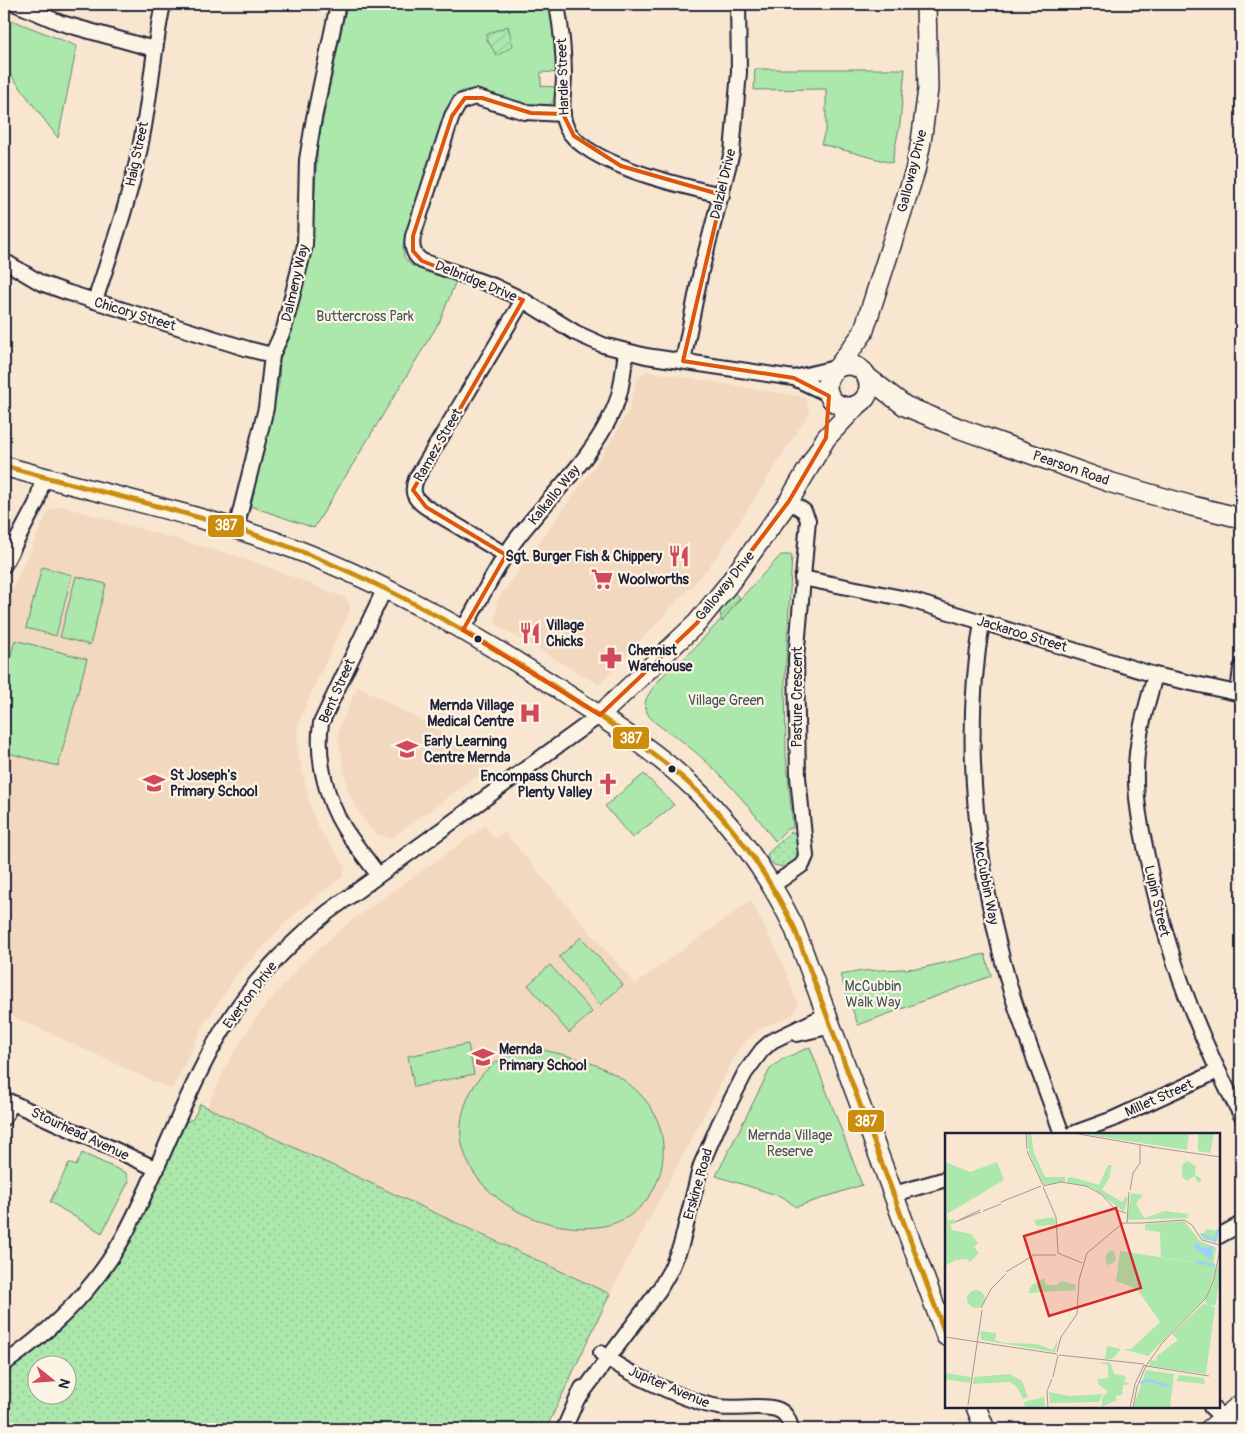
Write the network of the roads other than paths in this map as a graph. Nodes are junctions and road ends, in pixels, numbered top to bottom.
1 (16, 4) edge
2 (164, 4) edge
3 (338, 4) edge
4 (557, 4) edge
5 (738, 4) edge
6 (926, 4) edge
7 (154, 49) junction
8 (563, 114) junction
9 (722, 195) junction
10 (4, 261) edge
11 (523, 300) junction
12 (95, 301) junction
13 (863, 333) junction
14 (626, 352) junction
15 (272, 355) junction
16 (683, 361) junction
17 (836, 368) junction
18 (867, 376) junction
19 (794, 378) junction
20 (828, 395) junction
21 (859, 404) junction
22 (904, 406) junction
23 (826, 438) junction
24 (4, 466) edge
25 (39, 476) junction
26 (789, 501) junction
27 (1241, 518) edge
28 (236, 529) junction
29 (506, 555) junction
30 (4, 565) edge
31 (802, 578) junction
32 (385, 588) junction
33 (982, 622) junction
34 (463, 630) junction
35 (1241, 668) edge
36 (1155, 675) junction
37 (1239, 694) edge
38 (600, 715) junction
39 (378, 875) junction
40 (772, 886) junction
41 (830, 1021) junction
42 (1218, 1071) junction
43 (8, 1101) edge
44 (1241, 1115) edge
45 (4, 1118) edge
46 (1062, 1133) edge
47 (1075, 1133) edge
48 (157, 1169) junction
49 (945, 1180) edge
50 (895, 1198) junction
51 (1241, 1224) edge
52 (1220, 1235) edge
53 (945, 1333) edge
54 (604, 1355) junction
55 (4, 1364) edge
56 (1241, 1404) edge
57 (967, 1408) edge
58 (976, 1408) edge
59 (1215, 1418) edge
60 (564, 1429) edge
61 (791, 1429) edge
62 (972, 1429) edge
63 (985, 1429) edge

1 - 7 street
2 - 7 street, Haig Street
3 - 15 street, Dalmeny Way
4 - 8 street, Hardie Street
5 - 9 street, Dalziel Drive
6 - 13 street, Galloway Drive
7 - 12 street, Haig Street
8 - 9 street, Hardie Street
8 - 11 street, Delbridge Drive
9 - 16 street, Dalziel Drive
10 - 12 street, Chicory Street
11 - 14 street, Delbridge Drive
11 - 29 street, Ramez Street
12 - 15 street, Chicory Street
13 - 17 street, Galloway Drive
13 - 18 street, Galloway Drive
14 - 16 street, Delbridge Drive
14 - 29 street, Kalkallo Way
15 - 28 street, Dalmeny Way
16 - 19 street, Delbridge Drive
17 - 18 street
17 - 19 street, Delbridge Drive
17 - 20 street
18 - 21 street
18 - 22 street, Pearson Road
19 - 20 street, Delbridge Drive
20 - 21 street
20 - 23 street, Galloway Drive
21 - 22 street, Pearson Road
21 - 23 street, Galloway Drive
22 - 27 street, Pearson Road
23 - 26 street, Galloway Drive
24 - 25 street
25 - 28 street
25 - 30 street
26 - 31 street, Pasture Crescent
26 - 38 street, Galloway Drive
28 - 32 street
29 - 34 street, Kalkallo Way
31 - 33 street, Jackaroo Street
31 - 40 street, Pasture Crescent
32 - 34 street
32 - 39 street, Bent Street
33 - 36 street, Jackaroo Street
33 - 46 street, McCubbin Way
34 - 38 street
35 - 37 street
36 - 37 street, Jackaroo Street
36 - 42 street, Lupin Street
38 - 39 street, Everton Drive
38 - 40 street
39 - 48 street, Everton Drive
40 - 41 street
41 - 50 street
41 - 54 street, Erskine Road
42 - 44 street, Lupin Street
42 - 47 street, Millet Street
43 - 45 street
43 - 48 street, Stourhead Avenue
48 - 55 street, Everton Drive
49 - 50 street
50 - 53 street
51 - 52 street
54 - 60 street, Erskine Road
54 - 61 street, Jupiter Avenue
56 - 59 street
57 - 62 street
58 - 63 street

